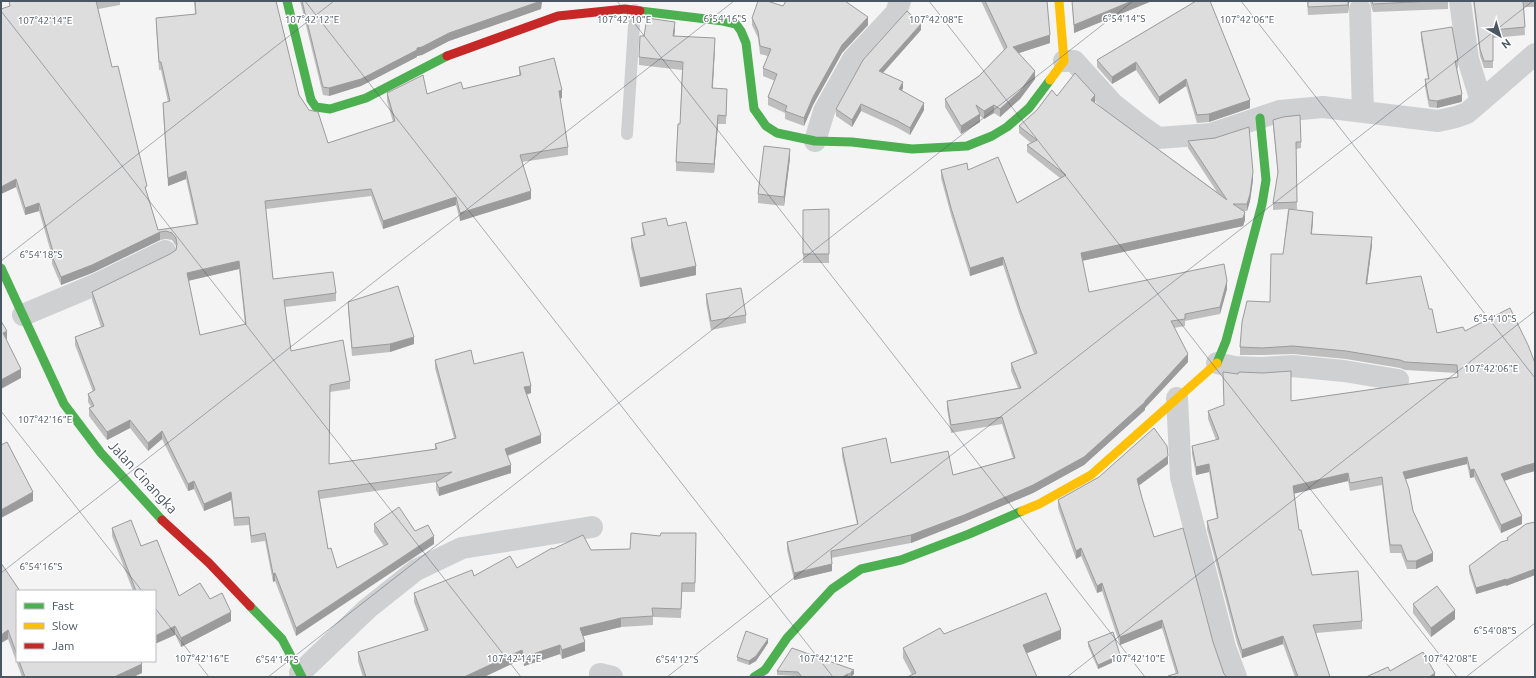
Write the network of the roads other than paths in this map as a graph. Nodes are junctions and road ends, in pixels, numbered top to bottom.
1 (287, 1) edge
2 (900, 1) edge
3 (1059, 1) edge
4 (1460, 1) edge
5 (629, 7) edge
6 (1360, 9) dead end
7 (1535, 54) edge
8 (1064, 61) junction
9 (1481, 101) junction
10 (1363, 112) junction
11 (1260, 118) junction
12 (628, 134) dead end
13 (815, 141) junction
14 (166, 251) dead end
15 (2, 273) edge
16 (23, 315) junction
17 (1217, 362) junction
18 (1398, 380) dead end
19 (1177, 398) junction
20 (592, 527) dead end
21 (301, 675) edge
22 (754, 677) edge
23 (1236, 677) edge

1 - 5 street
2 - 13 street
3 - 8 street
4 - 9 street
5 - 12 lane
5 - 13 street
6 - 10 street
7 - 9 street
8 - 11 street
8 - 13 street
9 - 10 street
10 - 11 street
11 - 17 street
14 - 16 street
15 - 16 street, Jalan Cinangka
16 - 21 street, Jalan Cinangka
17 - 18 street
17 - 19 street
19 - 22 street
19 - 23 street
20 - 21 street

